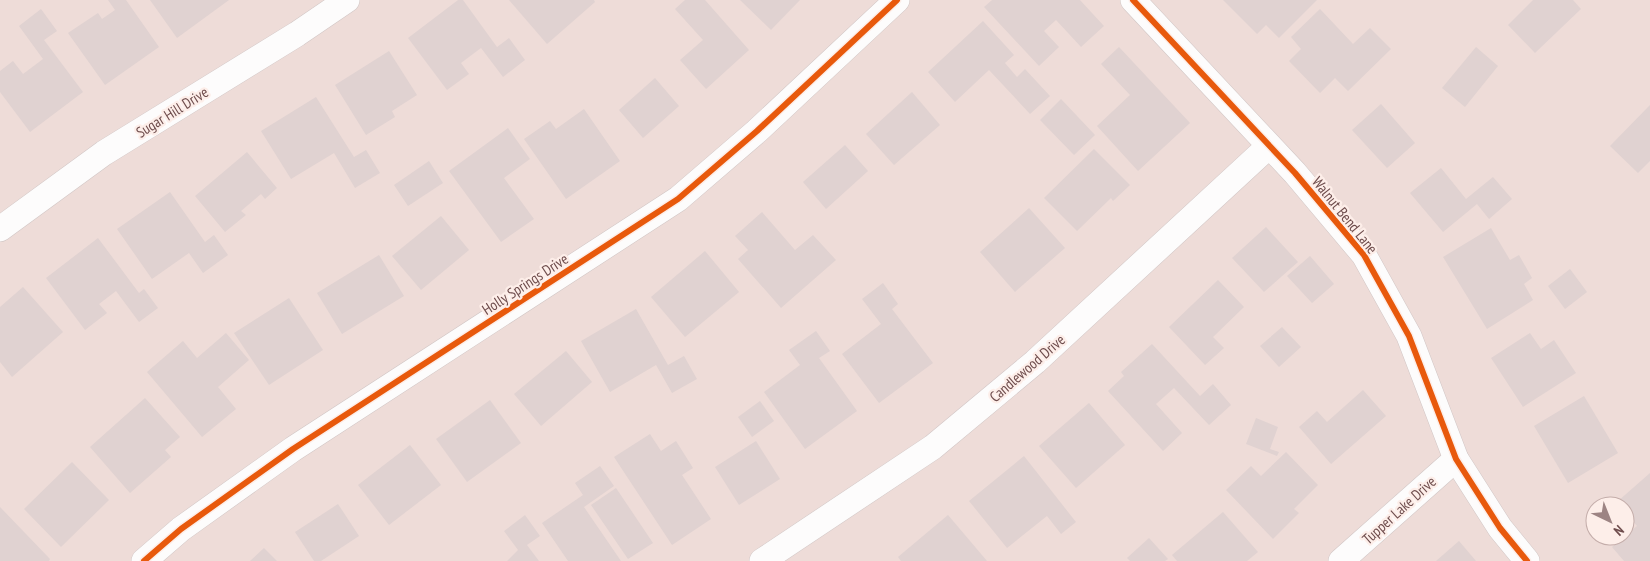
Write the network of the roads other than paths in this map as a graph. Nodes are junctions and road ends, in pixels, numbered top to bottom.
1 (347, 0) edge
2 (898, 0) edge
3 (1133, 0) edge
4 (1269, 146) junction
5 (0, 229) edge
6 (1456, 459) junction
7 (144, 561) edge
8 (762, 561) edge
9 (1342, 561) edge
10 (1527, 561) edge

1 - 5 street, Sugar Hill Drive
2 - 7 street, Holly Springs Drive
3 - 4 street, Walnut Bend Lane
4 - 6 street, Walnut Bend Lane
4 - 8 street, Candlewood Drive
6 - 9 street, Tupper Lake Drive
6 - 10 street, Walnut Bend Lane

